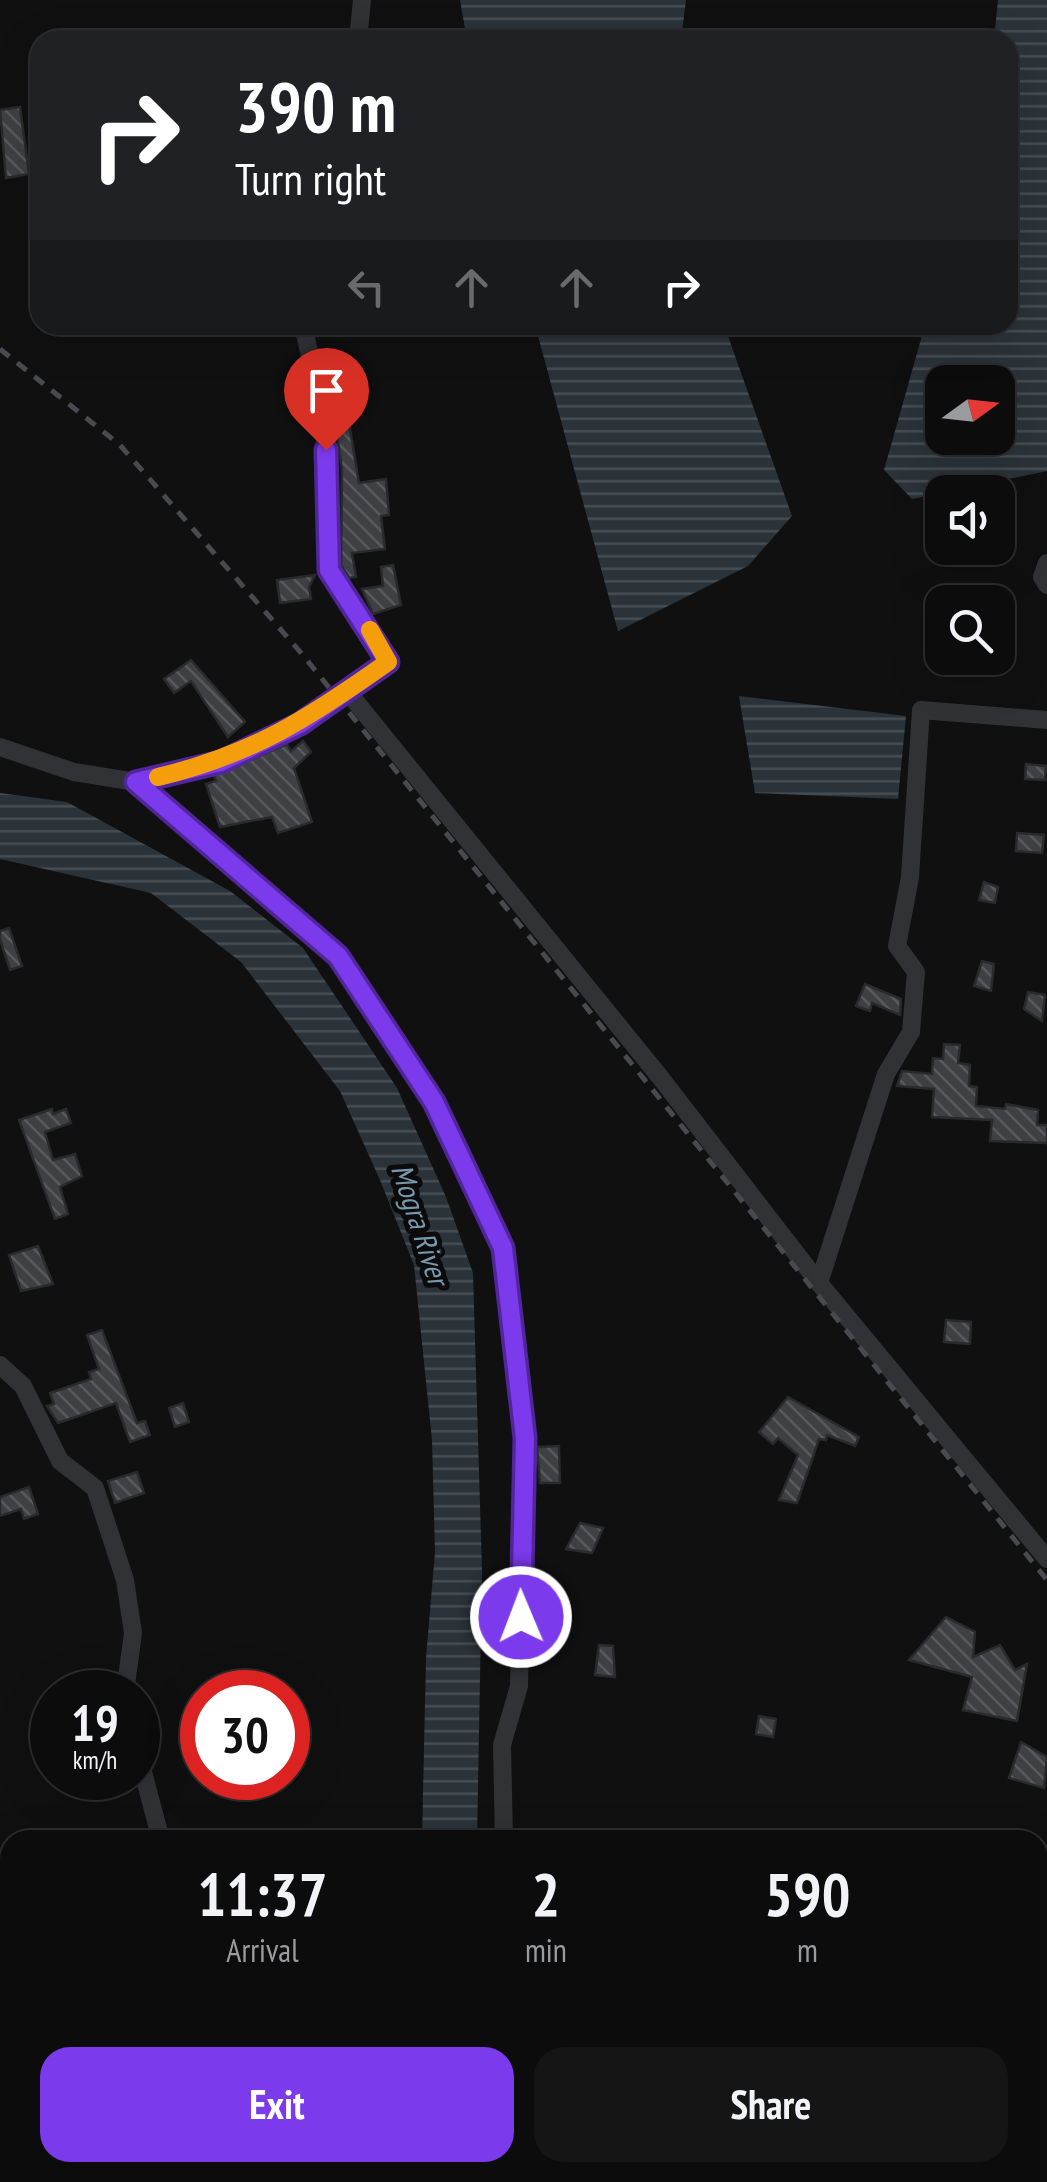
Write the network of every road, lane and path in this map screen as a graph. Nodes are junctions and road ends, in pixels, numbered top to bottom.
1 (362, 0) edge
2 (359, 30) edge
3 (305, 335) edge
4 (1047, 563) edge
5 (1047, 585) edge
6 (346, 691) junction
7 (1047, 720) edge
8 (0, 747) edge
9 (136, 782) junction
10 (819, 1283) junction
11 (0, 1365) edge
12 (1047, 1559) edge
13 (129, 1670) edge
14 (150, 1800) edge
15 (158, 1830) edge
16 (504, 1830) edge

1 - 2 street
3 - 6 street
4 - 5 street
6 - 9 street
6 - 10 street
7 - 10 street
8 - 9 street
9 - 16 street
10 - 12 street
11 - 13 street
14 - 15 street

